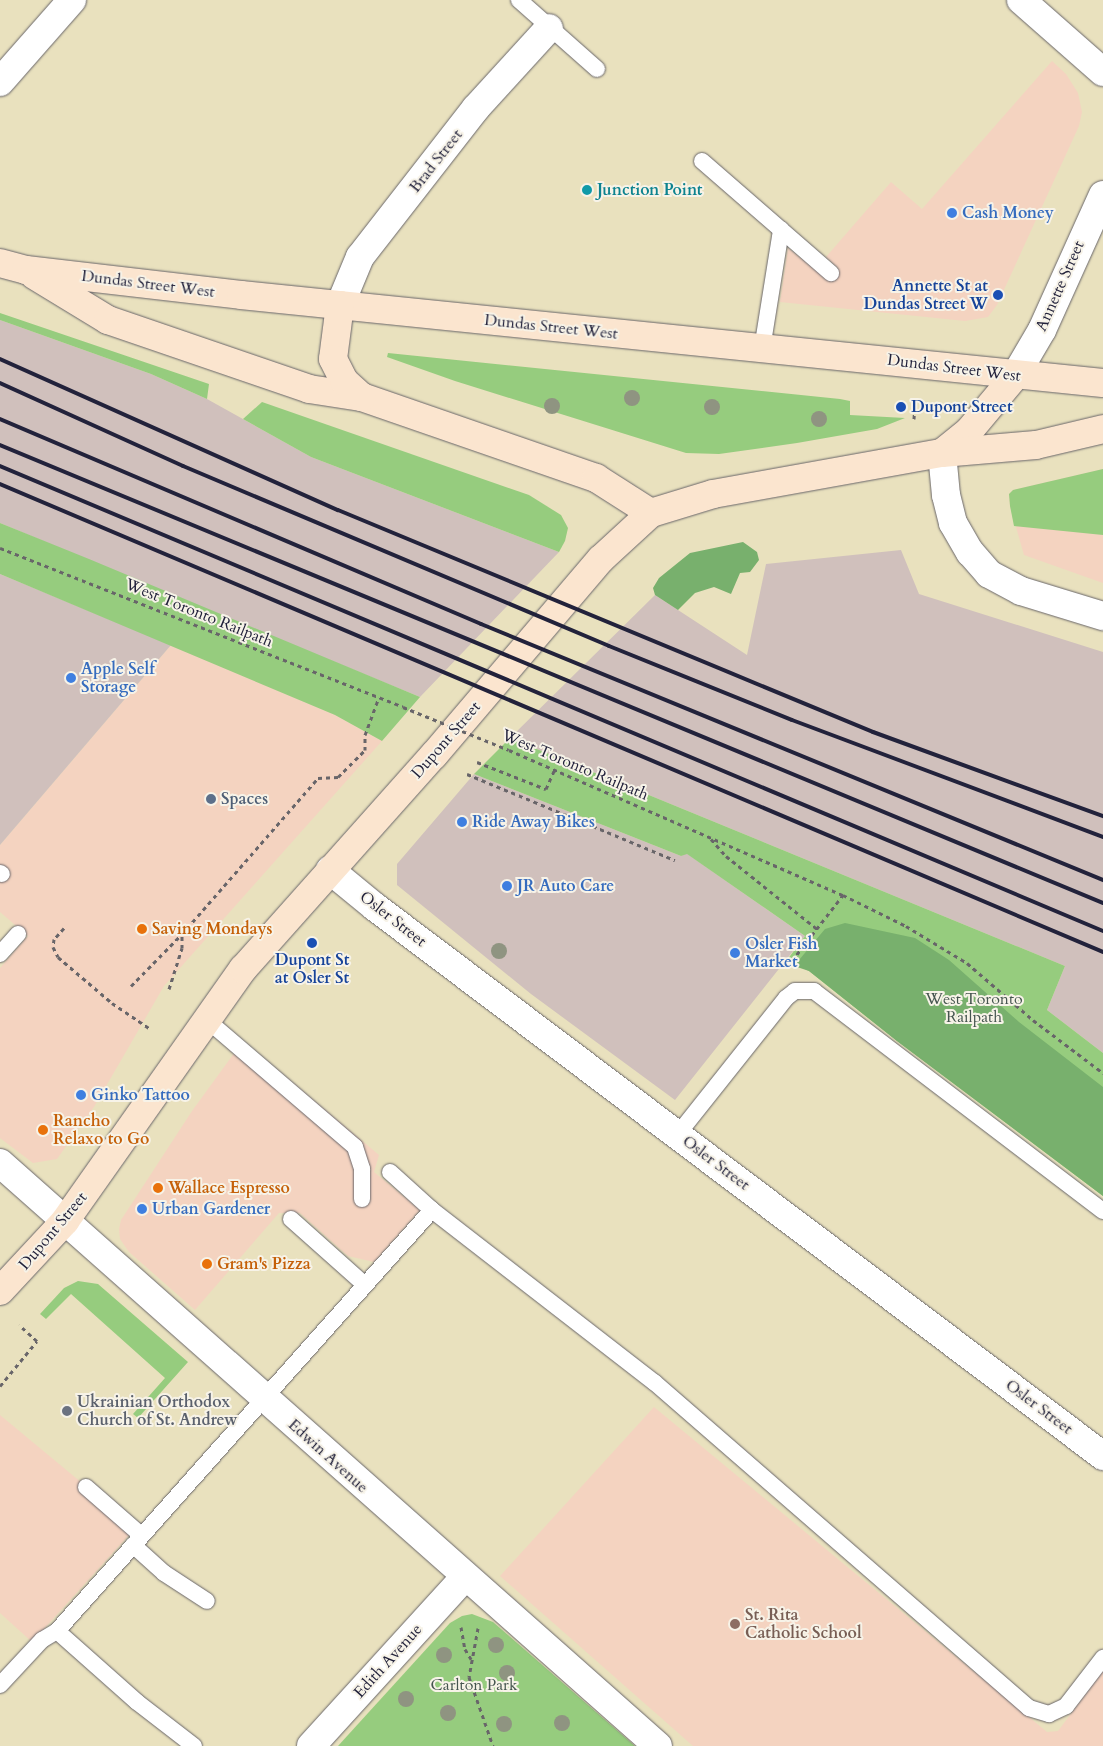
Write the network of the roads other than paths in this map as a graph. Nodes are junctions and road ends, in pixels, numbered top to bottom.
1 (72, 0) edge
2 (518, 0) edge
3 (1021, 0) edge
4 (549, 28) junction
5 (597, 69) dead end
6 (1103, 72) edge
7 (0, 82) edge
8 (702, 161) dead end
9 (1103, 194) edge
10 (1095, 226) edge
11 (781, 230) junction
12 (0, 263) edge
13 (26, 270) junction
14 (831, 273) dead end
15 (340, 305) junction
16 (762, 349) junction
17 (1015, 376) junction
18 (1103, 383) edge
19 (362, 397) junction
20 (1103, 429) edge
21 (942, 453) junction
22 (651, 513) junction
23 (1103, 616) edge
24 (330, 870) junction
25 (18, 934) dead end
26 (0, 954) edge
27 (207, 1020) junction
28 (678, 1134) junction
29 (0, 1163) edge
30 (390, 1172) dead end
31 (362, 1199) dead end
32 (432, 1210) junction
33 (1103, 1211) edge
34 (291, 1220) dead end
35 (65, 1221) junction
36 (365, 1285) junction
37 (0, 1291) edge
38 (264, 1399) junction
39 (1103, 1456) edge
40 (86, 1487) dead end
41 (137, 1540) junction
42 (464, 1577) junction
43 (207, 1600) dead end
44 (56, 1631) junction
45 (1103, 1658) edge
46 (0, 1686) edge
47 (194, 1746) edge
48 (311, 1746) edge
49 (658, 1746) edge

1 - 7 street
2 - 4 lane
3 - 6 street
4 - 5 lane
4 - 15 street, Brad Street
8 - 11 lane
9 - 10 street, Annette Street
10 - 17 street, Annette Street
11 - 14 lane
11 - 16 lane
12 - 13 main road, Dundas Street West
13 - 15 main road, Dundas Street West
13 - 19 main road
15 - 16 main road, Dundas Street West
15 - 19 main road
16 - 17 main road, Dundas Street West
17 - 18 main road, Dundas Street West
17 - 21 main road, Dupont Street
19 - 22 main road
20 - 21 main road
21 - 22 main road, Dupont Street
21 - 23 street
22 - 24 main road, Dupont Street
24 - 27 main road, Dupont Street
24 - 28 street, Osler Street
25 - 26 lane
27 - 31 lane
27 - 35 main road, Dupont Street
28 - 33 lane
28 - 39 street, Osler Street
29 - 35 street, Edwin Avenue
30 - 32 lane
32 - 36 lane
32 - 45 lane
34 - 36 lane
35 - 37 main road, Dupont Street
35 - 38 street, Edwin Avenue
36 - 38 lane
38 - 41 lane
38 - 42 street, Edwin Avenue
40 - 41 lane
41 - 43 lane
41 - 44 lane
42 - 48 street, Edith Avenue
42 - 49 street, Edwin Avenue
44 - 46 lane
44 - 47 lane

